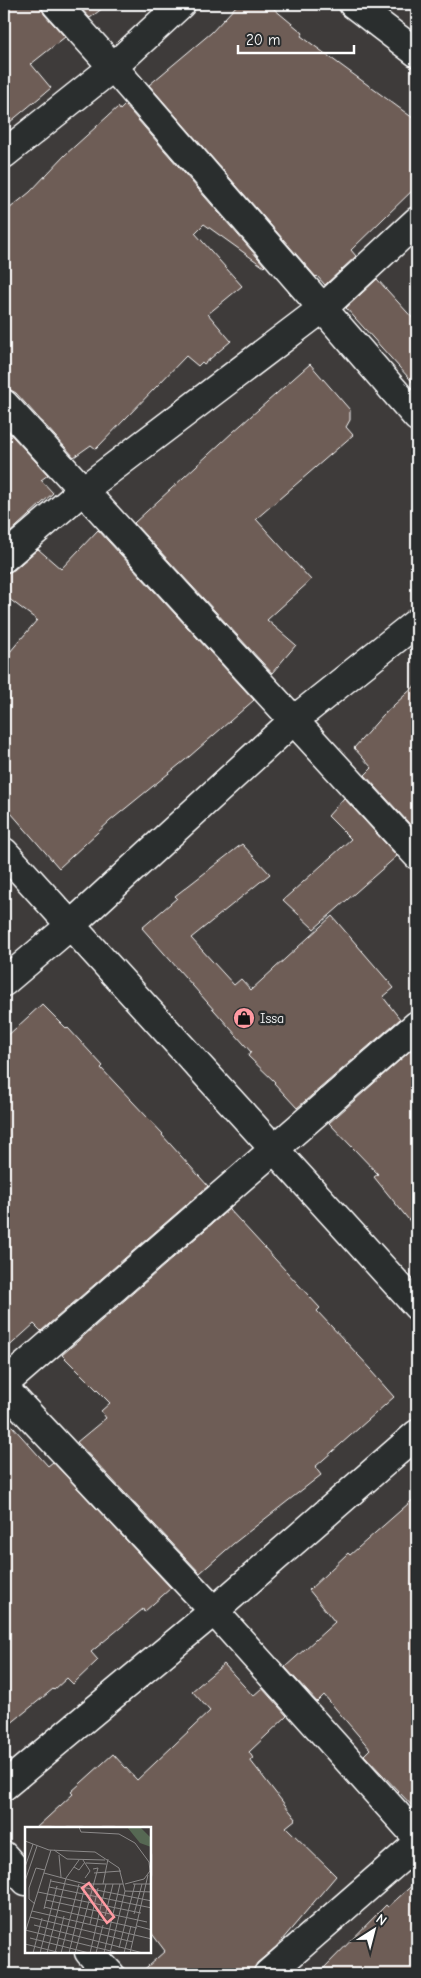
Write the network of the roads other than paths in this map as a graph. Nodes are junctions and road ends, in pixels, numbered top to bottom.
1 (56, 4) edge
2 (181, 4) edge
3 (353, 4) edge
4 (417, 53) edge
5 (113, 67) junction
6 (4, 154) edge
7 (417, 221) edge
8 (323, 308) junction
9 (4, 404) edge
10 (417, 417) edge
11 (82, 491) junction
12 (4, 558) edge
13 (417, 622) edge
14 (294, 720) junction
15 (4, 852) edge
16 (417, 855) edge
17 (70, 925) junction
18 (4, 982) edge
19 (417, 1025) edge
20 (274, 1150) junction
21 (417, 1306) edge
22 (4, 1386) edge
23 (417, 1434) edge
24 (214, 1611) junction
25 (4, 1786) edge
26 (417, 1837) edge
27 (417, 1844) edge
28 (4, 1856) edge
29 (25, 1881) edge
30 (90, 1953) edge
31 (110, 1974) edge
32 (268, 1974) edge

1 - 5 street
2 - 5 street
3 - 4 street
5 - 6 street
5 - 8 street
7 - 8 street
8 - 10 street
8 - 11 street
9 - 11 street
11 - 12 street
11 - 14 street
13 - 14 street
14 - 16 street
14 - 17 street
15 - 17 street
17 - 18 street
17 - 20 street
19 - 20 street
20 - 21 street
20 - 22 street
22 - 24 street
23 - 24 street
24 - 25 street
24 - 26 street
27 - 32 street
28 - 29 street
30 - 31 street

